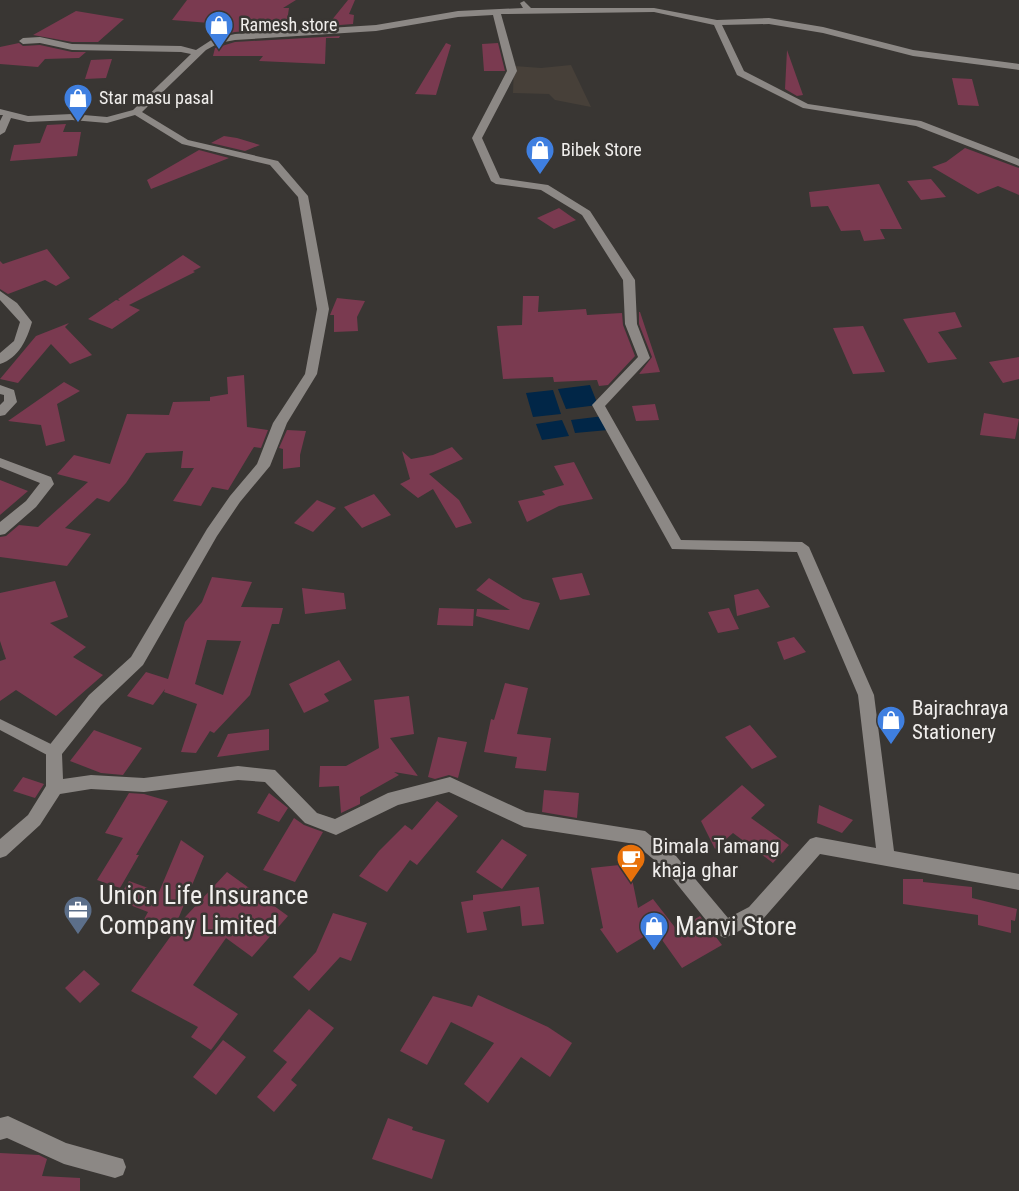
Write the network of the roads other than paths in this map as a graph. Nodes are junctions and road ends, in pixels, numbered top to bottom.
1 (522, 0) edge
2 (530, 10) junction
3 (497, 13) junction
4 (717, 23) junction
5 (23, 41) dead end
6 (197, 53) junction
7 (1019, 67) edge
8 (136, 112) junction
9 (4, 113) edge
10 (0, 132) edge
11 (1019, 163) edge
12 (0, 294) edge
13 (0, 360) edge
14 (0, 389) edge
15 (0, 412) edge
16 (0, 462) edge
17 (0, 530) edge
18 (0, 724) edge
19 (54, 753) junction
20 (55, 787) junction
21 (0, 850) edge
22 (886, 858) junction
23 (1019, 882) edge
24 (0, 1129) edge
25 (115, 1167) dead end

1 - 2 street
2 - 3 street
2 - 4 street
3 - 6 street
3 - 22 street
4 - 7 street
4 - 11 street
5 - 6 street
6 - 8 street
8 - 9 street
8 - 19 street
9 - 10 street
12 - 13 street
14 - 15 street
16 - 17 street
18 - 19 lane
19 - 20 street
20 - 21 street
20 - 22 street
22 - 23 street
24 - 25 street

